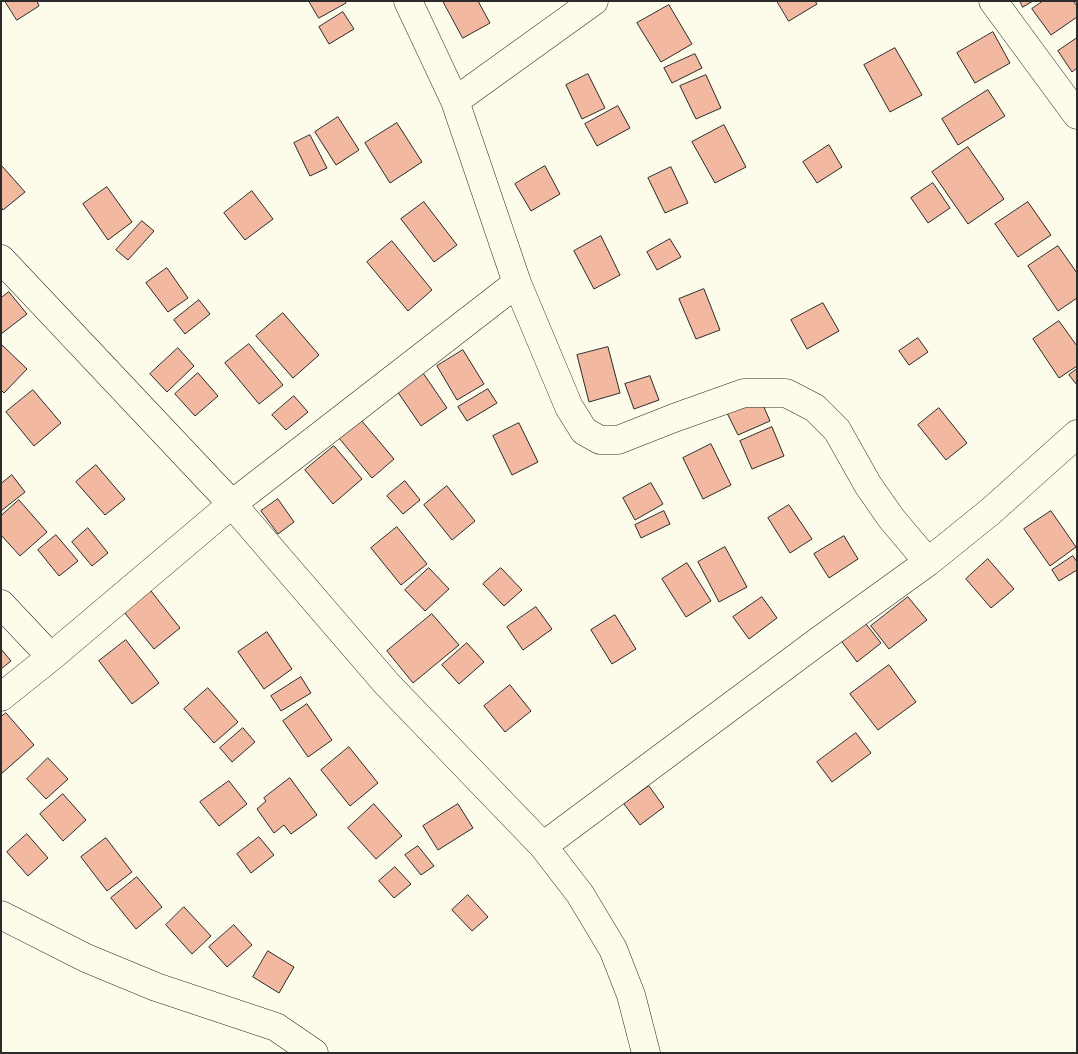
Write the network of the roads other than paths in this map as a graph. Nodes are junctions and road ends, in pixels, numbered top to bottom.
1 (408, 1) edge
2 (594, 1) edge
3 (993, 1) edge
4 (455, 101) junction
5 (1077, 115) edge
6 (1, 259) edge
7 (517, 282) junction
8 (1077, 434) edge
9 (232, 504) junction
10 (928, 562) junction
11 (1, 604) edge
12 (51, 657) junction
13 (1, 697) edge
14 (543, 846) junction
15 (1, 915) edge
16 (314, 1053) edge
17 (646, 1053) edge

1 - 4 street
2 - 4 street
3 - 5 street
4 - 7 street
6 - 9 street
7 - 9 street
7 - 10 street
8 - 10 street
9 - 12 street
9 - 14 street
10 - 14 street
11 - 12 street
12 - 13 street
14 - 17 street
15 - 16 street

